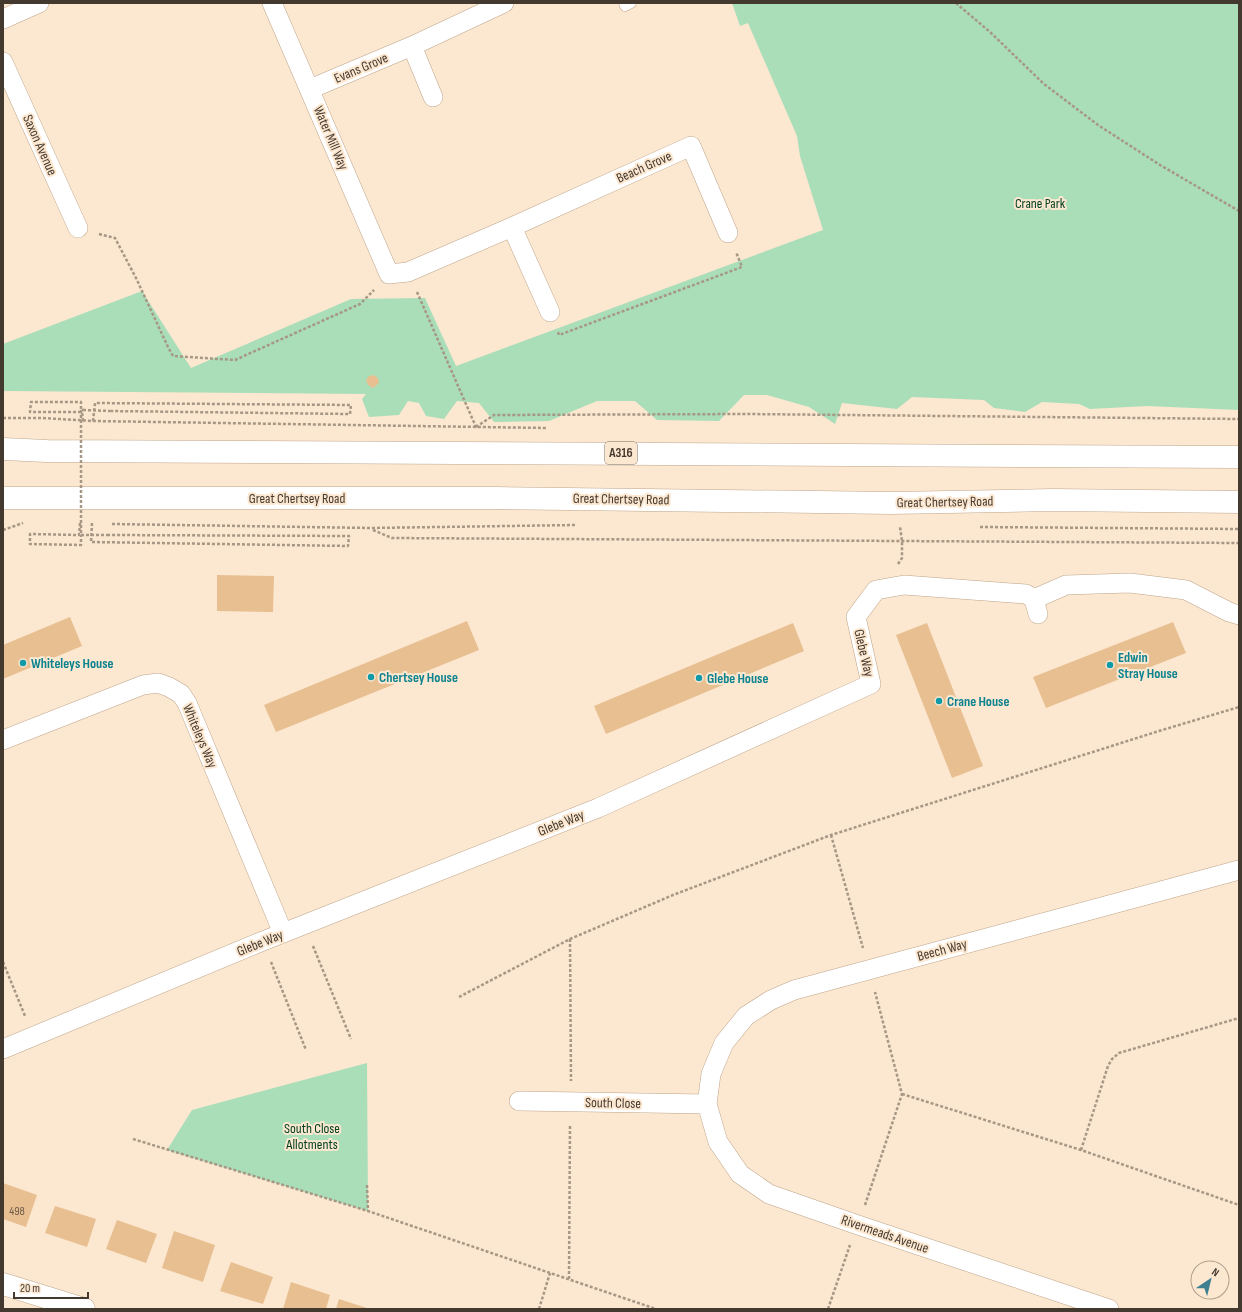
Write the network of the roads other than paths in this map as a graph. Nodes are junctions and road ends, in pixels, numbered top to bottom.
1 (39, 3) edge
2 (272, 3) edge
3 (504, 3) edge
4 (624, 3) edge
5 (631, 3) edge
6 (3, 19) edge
7 (412, 46) junction
8 (3, 62) edge
9 (310, 89) junction
10 (433, 97) dead end
11 (512, 227) junction
12 (78, 228) road end
13 (728, 233) road end
14 (389, 274) joint
15 (550, 312) road end
16 (3, 449) edge
17 (1239, 457) edge
18 (3, 498) edge
19 (1239, 502) edge
20 (1239, 615) edge
21 (3, 740) edge
22 (1239, 870) edge
23 (283, 933) junction
24 (3, 1049) edge
25 (519, 1101) dead end
26 (707, 1104) junction
27 (3, 1284) edge
28 (84, 1309) edge
29 (1109, 1309) edge

1 - 6 street
2 - 9 street, Water Mill Way
3 - 7 street, Evans Grove
4 - 5 lane
7 - 9 street, Evans Grove
7 - 10 street
8 - 12 street, Saxon Avenue
9 - 14 street, Water Mill Way
11 - 13 street, Beach Grove
11 - 14 street, Beach Grove
11 - 15 street
16 - 17 main road, A316
18 - 19 main road, Great Chertsey Road
20 - 23 street, Glebe Way
21 - 23 street, Whiteleys Way
22 - 26 street, Beech Way
23 - 24 street, Glebe Way
25 - 26 street, South Close
26 - 29 street, Rivermeads Avenue
27 - 28 main road

